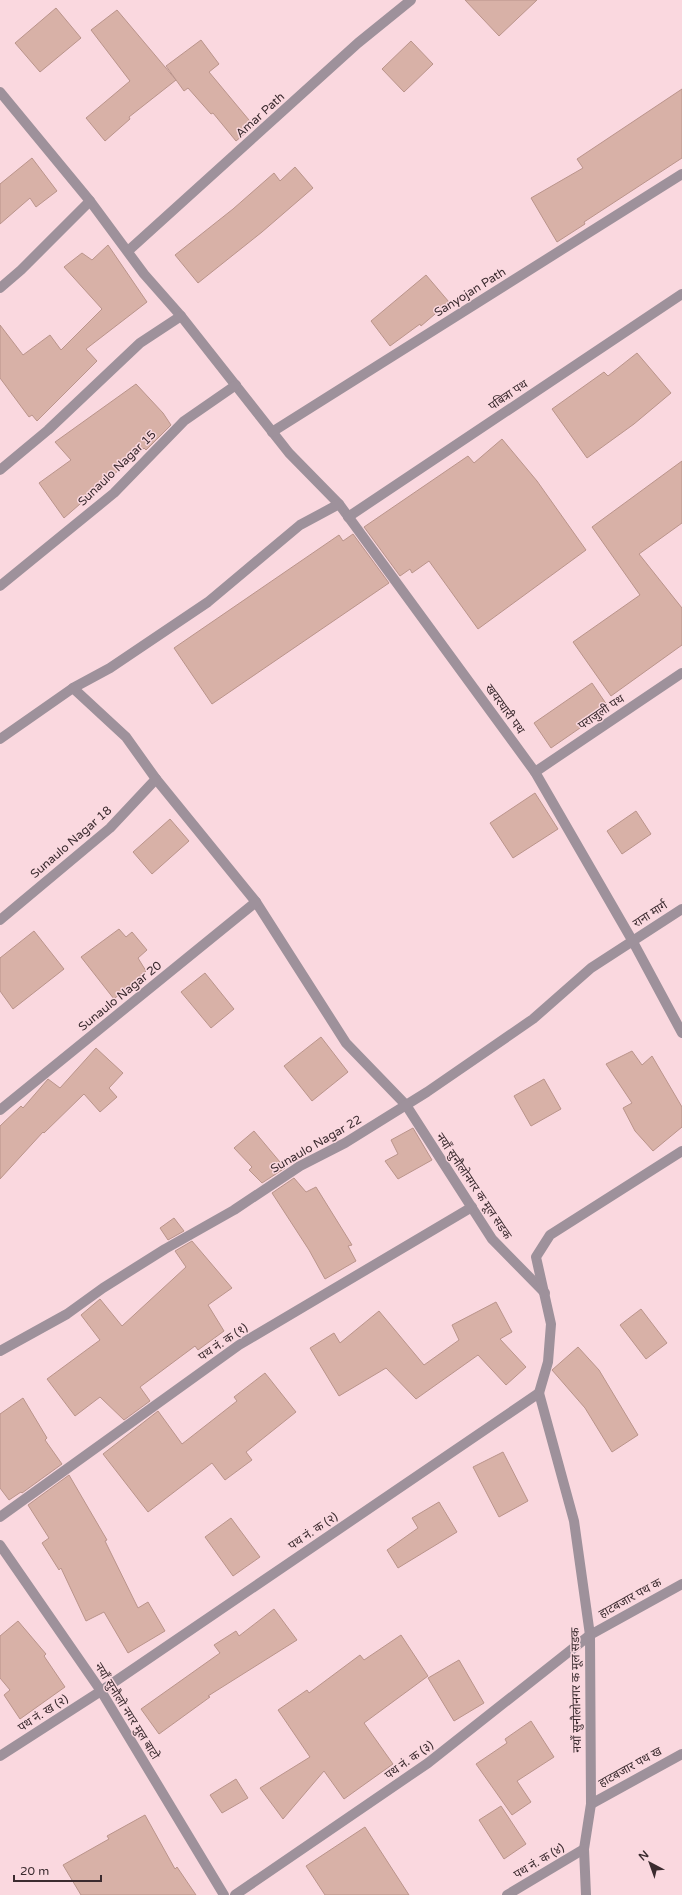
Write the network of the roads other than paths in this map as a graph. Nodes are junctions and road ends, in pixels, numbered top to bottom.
1 (411, 0) edge
2 (0, 92) edge
3 (682, 174) edge
4 (90, 201) junction
5 (128, 251) junction
6 (0, 288) edge
7 (682, 294) edge
8 (181, 316) junction
9 (236, 385) junction
10 (272, 432) junction
11 (0, 470) edge
12 (339, 504) junction
13 (348, 517) junction
14 (0, 586) edge
15 (682, 673) edge
16 (73, 688) junction
17 (0, 739) edge
18 (535, 772) junction
19 (156, 779) junction
20 (256, 902) junction
21 (682, 908) edge
22 (0, 920) edge
23 (632, 940) junction
24 (682, 1033) edge
25 (406, 1105) junction
26 (0, 1110) edge
27 (682, 1151) edge
28 (472, 1207) junction
29 (545, 1293) junction
30 (0, 1351) edge
31 (539, 1393) junction
32 (0, 1517) edge
33 (1, 1549) edge
34 (682, 1584) edge
35 (590, 1635) junction
36 (101, 1691) junction
37 (682, 1754) edge
38 (0, 1756) edge
39 (591, 1804) junction
40 (584, 1849) junction
41 (224, 1895) edge
42 (235, 1895) edge
43 (507, 1895) edge
44 (586, 1895) edge

1 - 5 street, Amar Path
2 - 4 street, खयरघारी पथ
3 - 10 street, Sanyojan Path
4 - 5 street, खयरघारी पथ
4 - 6 street
5 - 8 street, खयरघारी पथ
7 - 13 street, पबित्रा पथ
8 - 9 street, खयरघारी पथ
8 - 11 street
9 - 10 street, खयरघारी पथ
9 - 14 street, Sunaulo Nagar 15
10 - 12 street, खयरघारी पथ
12 - 13 street, खयरघारी पथ
12 - 16 street
13 - 18 street, खयरघारी पथ
15 - 18 street, पराजुली पथ
16 - 17 street
16 - 19 street, नयाँ सुनौलोनगर क मूल सडक
18 - 23 street, खयरघारी पथ
19 - 20 street, नयाँ सुनौलोनगर क मूल सडक
19 - 22 street, Sunaulo Nagar 18
20 - 25 street, नयाँ सुनौलोनगर क मूल सडक
20 - 26 street, Sunaulo Nagar 20
21 - 23 street, राना मार्ग
23 - 24 street, खयरघारी पथ
23 - 25 street, Sunaulo Nagar 22
25 - 28 street, नयाँ सुनौलोनगर क मूल सडक
25 - 30 street, Sunaulo Nagar 22
27 - 29 street
28 - 29 street, नयाँ सुनौलोनगर क मूल सडक
28 - 32 street, पथ नं. क (१)
29 - 31 street
31 - 35 street, नयाँ सुनौलोनगर क मूल सडक
31 - 36 street, पथ नं. क (२)
33 - 36 street, नयाँ सुनौलो नगर मुल बाटो
34 - 35 street, हाटबजार पथ क
35 - 39 street, नयाँ सुनौलोनगर क मूल सडक
35 - 42 street, पथ नं. क (३)
36 - 38 street, पथ नं. ख (२)
36 - 41 street, नयाँ सुनौलो नगर मुल बाटो
37 - 39 street, हाटबजार पथ ख
39 - 40 street, नयाँ सुनौलोनगर क मूल सडक
40 - 43 street, पथ नं. क (४)
40 - 44 street, नयाँ सुनौलोनगर क मूल सडक

